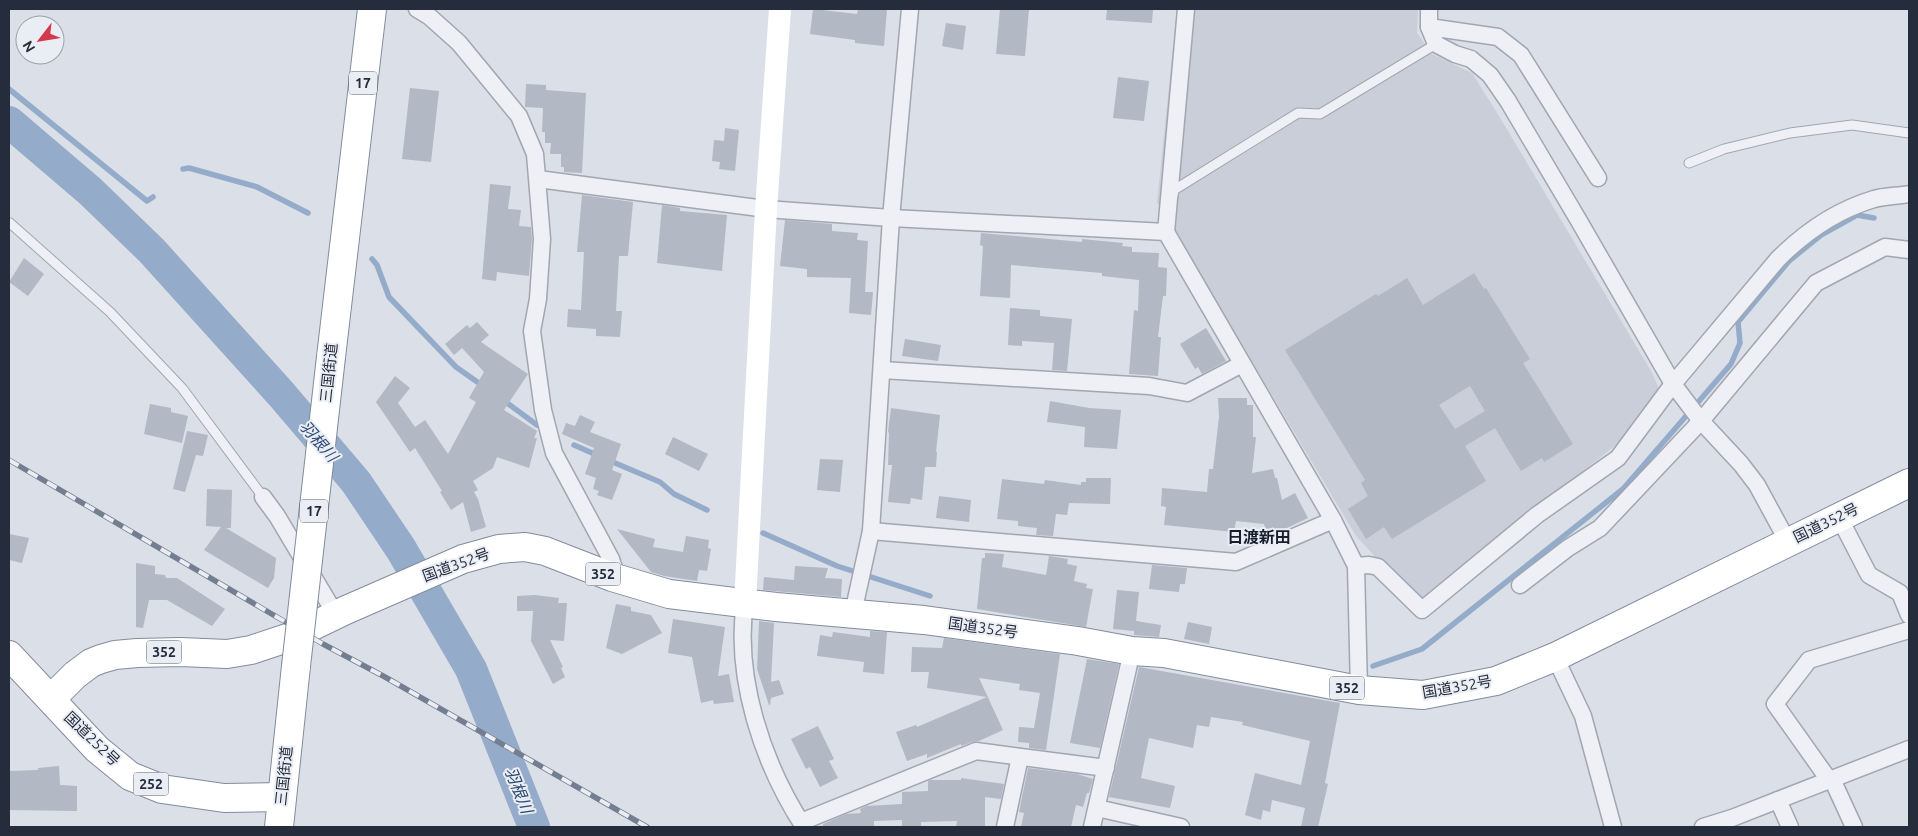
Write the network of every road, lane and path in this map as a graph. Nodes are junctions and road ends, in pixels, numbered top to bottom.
1 (372, 9) edge
2 (417, 9) edge
3 (780, 9) edge
4 (910, 9) edge
5 (1186, 9) edge
6 (1429, 9) edge
7 (1428, 27) junction
8 (1436, 44) junction
9 (1909, 133) edge
10 (1689, 163) dead end
11 (1598, 178) dead end
12 (538, 179) junction
13 (1909, 194) edge
14 (766, 209) junction
15 (891, 218) junction
16 (10, 223) dead end
17 (1166, 232) junction
18 (1909, 250) edge
19 (1242, 364) junction
20 (882, 370) junction
21 (1673, 384) junction
22 (1696, 414) junction
23 (1909, 483) edge
24 (263, 497) joint
25 (1839, 517) junction
26 (1333, 520) junction
27 (871, 531) junction
28 (1788, 542) junction
29 (1356, 566) junction
30 (612, 577) junction
31 (1520, 585) dead end
32 (745, 603) junction
33 (341, 612) junction
34 (853, 613) junction
35 (1909, 615) edge
36 (1909, 630) edge
37 (1132, 651) junction
38 (9, 655) edge
39 (1555, 657) junction
40 (1359, 690) junction
41 (51, 699) junction
42 (1909, 749) edge
43 (1020, 757) junction
44 (1106, 768) junction
45 (1831, 780) junction
46 (282, 798) junction
47 (1778, 800) junction
48 (1097, 808) junction
49 (803, 825) edge
50 (279, 827) edge
51 (1005, 827) edge
52 (1092, 827) edge
53 (1181, 827) edge
54 (1613, 827) edge
55 (1703, 827) edge
56 (1790, 827) edge
57 (1854, 827) edge

1 - 46 highway, 三国街道 / 17, bridge
2 - 12 street
3 - 14 street
4 - 15 street
5 - 17 street
6 - 7 street
7 - 8 street
7 - 11 street
8 - 17 lane
8 - 21 street
9 - 10 lane
12 - 14 street
12 - 30 street
13 - 21 street
14 - 15 street
14 - 32 street
15 - 17 street
15 - 20 street
16 - 24 lane
17 - 19 street
18 - 22 street
19 - 20 street
19 - 26 street
20 - 27 street
21 - 22 street
21 - 29 street
22 - 28 street
22 - 31 street
23 - 25 highway, 国道352号 / 352
24 - 33 street
25 - 28 highway, 国道352号 / 352
25 - 35 street
26 - 27 street
26 - 29 street
27 - 34 street
28 - 39 highway, 国道352号 / 352
29 - 40 street
30 - 32 highway, 国道352号 / 352
30 - 33 highway, 国道352号 / 352
32 - 34 highway, 国道352号 / 352
32 - 49 street
33 - 41 highway, 国道352号 / 352
34 - 37 highway, 国道352号 / 352
36 - 45 street
37 - 40 highway, 国道352号 / 352
37 - 44 street
38 - 41 highway, 国道252号 / 252
39 - 40 highway, 国道352号 / 352
39 - 54 street
41 - 46 highway, 国道252号 / 252
42 - 45 street
43 - 44 street
43 - 49 street
43 - 51 street
44 - 48 street
45 - 47 street
45 - 57 street
46 - 50 highway, 三国街道 / 17
47 - 55 street
47 - 56 street
48 - 52 street
48 - 53 street

